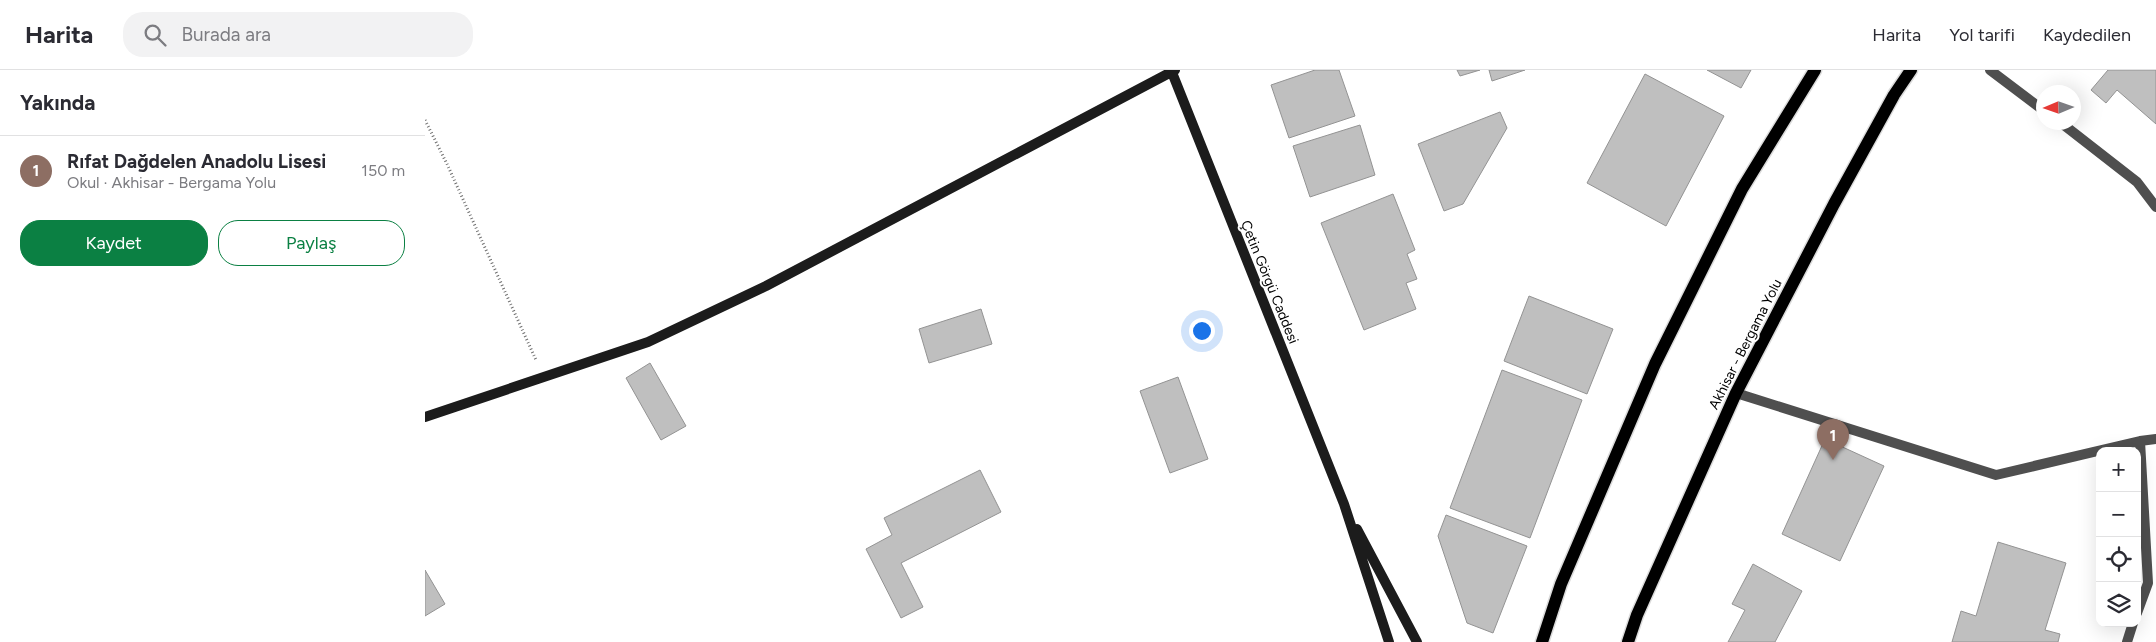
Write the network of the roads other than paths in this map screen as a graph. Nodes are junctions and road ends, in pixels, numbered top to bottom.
1 (1815, 70) edge
2 (1911, 70) edge
3 (1990, 70) edge
4 (1173, 71) edge
5 (2036, 105) edge
6 (2070, 130) edge
7 (2156, 207) edge
8 (1736, 393) junction
9 (425, 416) edge
10 (2156, 438) edge
11 (2140, 440) junction
12 (1344, 504) junction
13 (2141, 602) edge
14 (2132, 627) edge
15 (1389, 642) edge
16 (1417, 642) edge
17 (1542, 642) edge
18 (1628, 642) edge
19 (2127, 642) edge

1 - 17 main road
2 - 8 main road, Akhisar - Bergama Yolu
3 - 5 street
4 - 9 street
4 - 12 street, Çetin Görgü Caddesi
6 - 7 street
8 - 11 street
8 - 18 main road, Akhisar - Bergama Yolu
10 - 11 street
11 - 13 street
12 - 15 street
12 - 16 street
14 - 19 street

